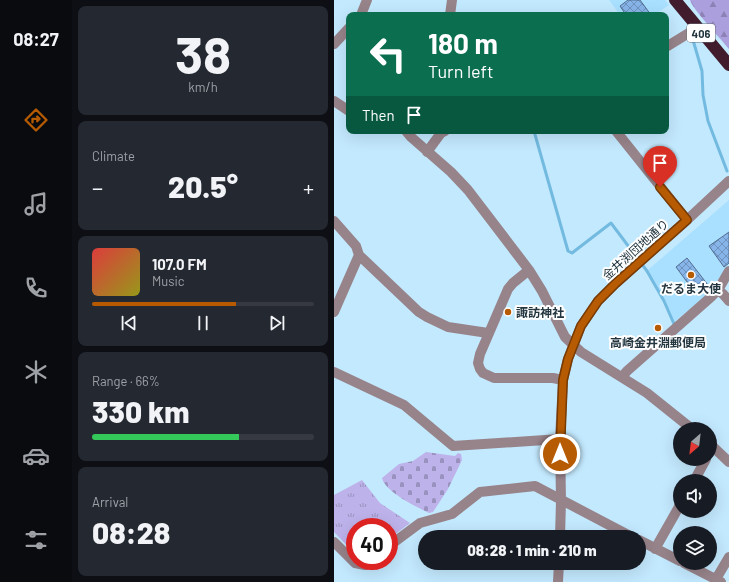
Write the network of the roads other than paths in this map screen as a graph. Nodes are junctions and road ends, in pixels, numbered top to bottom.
1 (367, 0) edge
2 (452, 0) edge
3 (674, 0) edge
4 (362, 12) edge
5 (450, 12) edge
6 (697, 28) junction
7 (346, 31) edge
8 (334, 44) edge
9 (669, 45) edge
10 (729, 65) edge
11 (334, 102) edge
12 (346, 109) edge
13 (408, 134) edge
14 (440, 134) edge
15 (618, 134) edge
16 (428, 152) junction
17 (729, 181) edge
18 (687, 220) junction
19 (334, 221) edge
20 (359, 255) junction
21 (529, 270) junction
22 (729, 271) edge
23 (718, 290) junction
24 (729, 302) edge
25 (334, 312) edge
26 (488, 333) junction
27 (573, 346) junction
28 (334, 372) edge
29 (622, 377) junction
30 (563, 380) junction
31 (683, 422) edge
32 (560, 439) junction
33 (717, 453) edge
34 (729, 462) edge
35 (561, 501) junction
36 (673, 518) edge
37 (560, 530) edge
38 (618, 530) edge
39 (398, 539) edge
40 (334, 542) edge
41 (646, 544) edge
42 (655, 549) junction
43 (346, 554) edge
44 (729, 557) edge
45 (673, 558) edge
46 (559, 570) edge
47 (697, 570) edge
48 (718, 581) edge
49 (558, 582) edge

1 - 4 street
2 - 5 street
3 - 6 highway, 406
6 - 9 street
6 - 10 highway, 406
7 - 8 street
11 - 12 street
13 - 16 street
14 - 16 street
15 - 18 street
16 - 21 street
17 - 18 street, 金井渕団地通り
18 - 27 street, 金井渕団地通り
19 - 20 street
20 - 25 street
20 - 26 street
21 - 26 street
21 - 27 street
22 - 23 street
23 - 24 street
23 - 29 street
26 - 30 street
27 - 29 street
27 - 30 street, 金井渕団地通り
28 - 32 street
29 - 31 street
30 - 32 street, 金井渕団地通り
32 - 35 street, 金井渕団地通り
33 - 34 street
35 - 37 street, 金井渕団地通り
35 - 38 street
35 - 39 street
36 - 42 street
40 - 43 street
41 - 42 street
42 - 45 street
44 - 48 street
46 - 49 street
47 - 48 street

